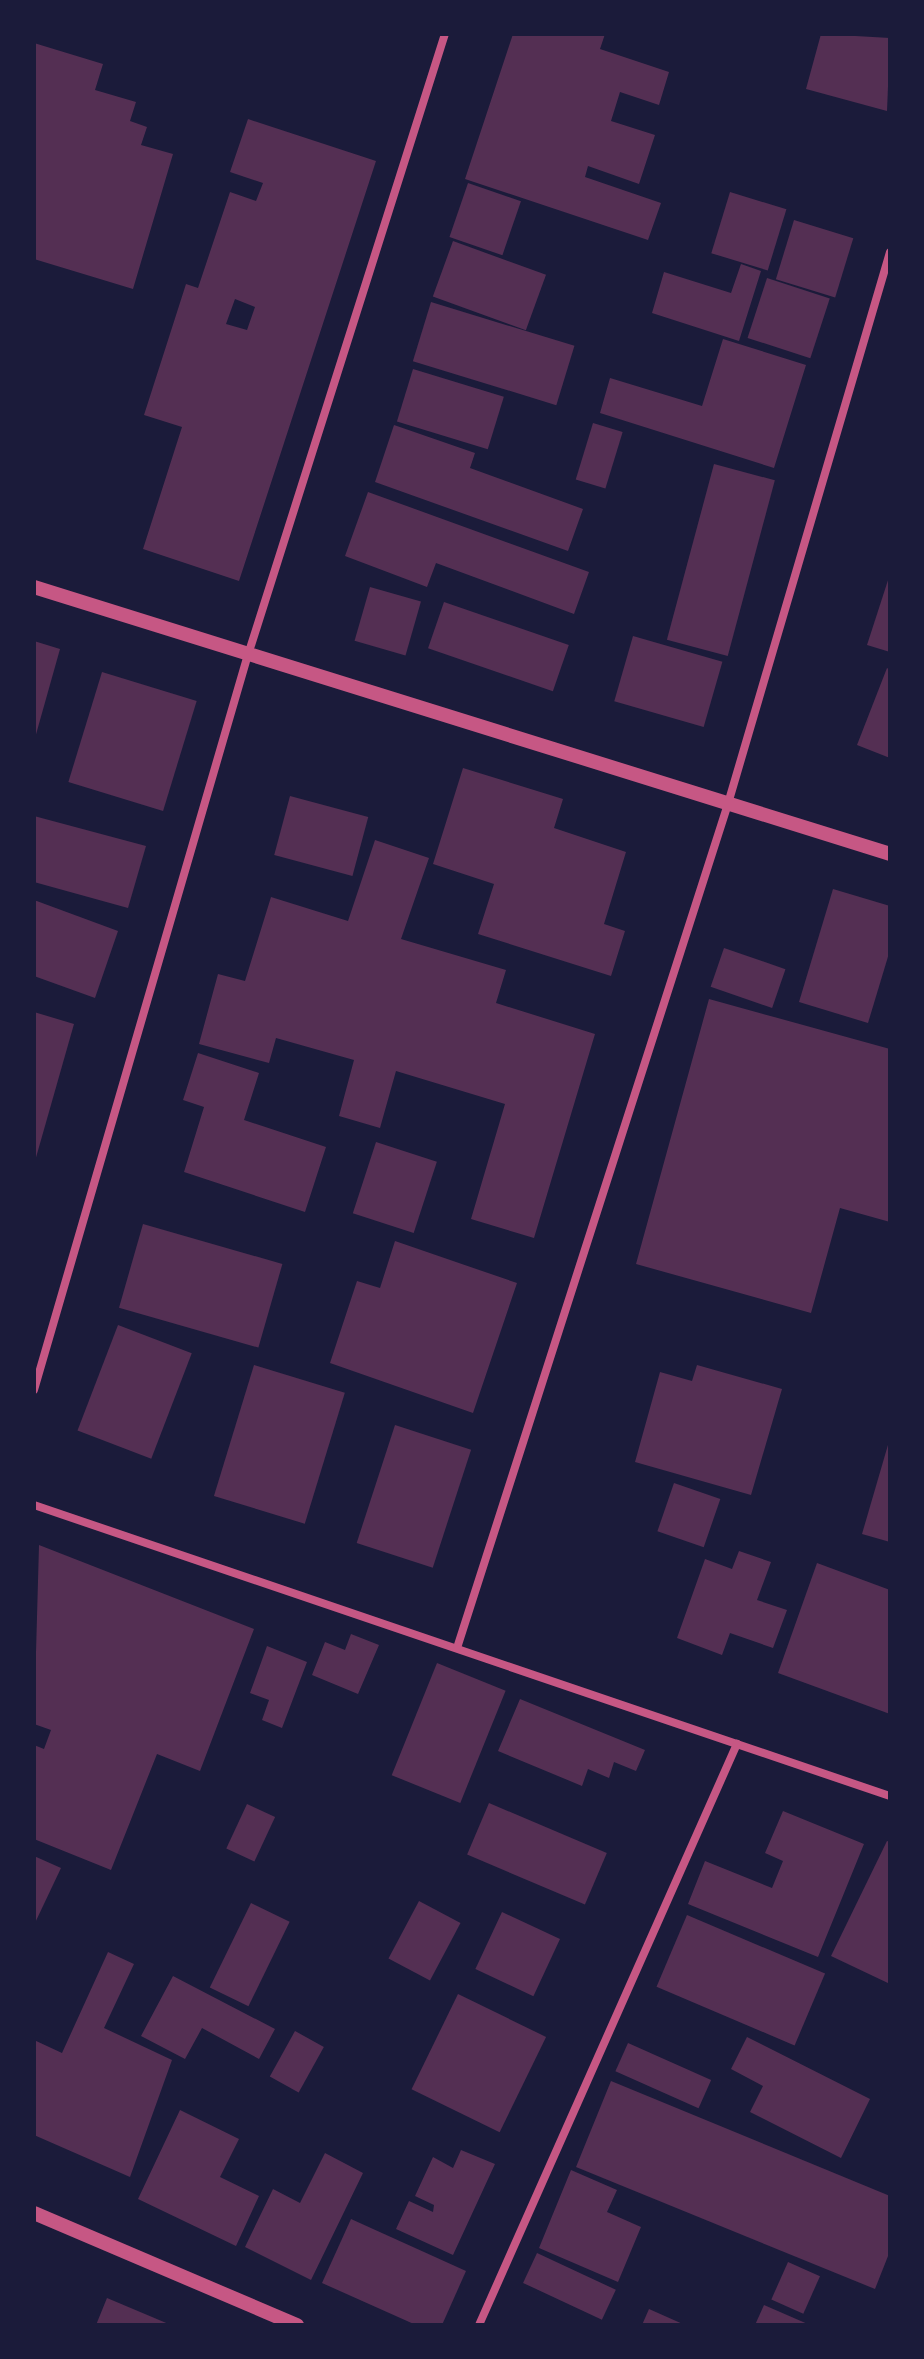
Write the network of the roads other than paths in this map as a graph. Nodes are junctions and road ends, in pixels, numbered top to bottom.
1 (445, 34) edge
2 (890, 252) edge
3 (34, 587) edge
4 (247, 658) junction
5 (727, 807) junction
6 (890, 854) edge
7 (34, 1390) edge
8 (34, 1505) edge
9 (457, 1648) junction
10 (737, 1744) junction
11 (890, 1796) edge
12 (34, 2213) edge
13 (297, 2325) edge
14 (479, 2325) edge

1 - 4 street
2 - 5 street
3 - 4 street
4 - 5 street
4 - 7 street
5 - 6 street
5 - 9 street
8 - 9 street
9 - 10 street
10 - 11 street
10 - 14 street
12 - 13 street

